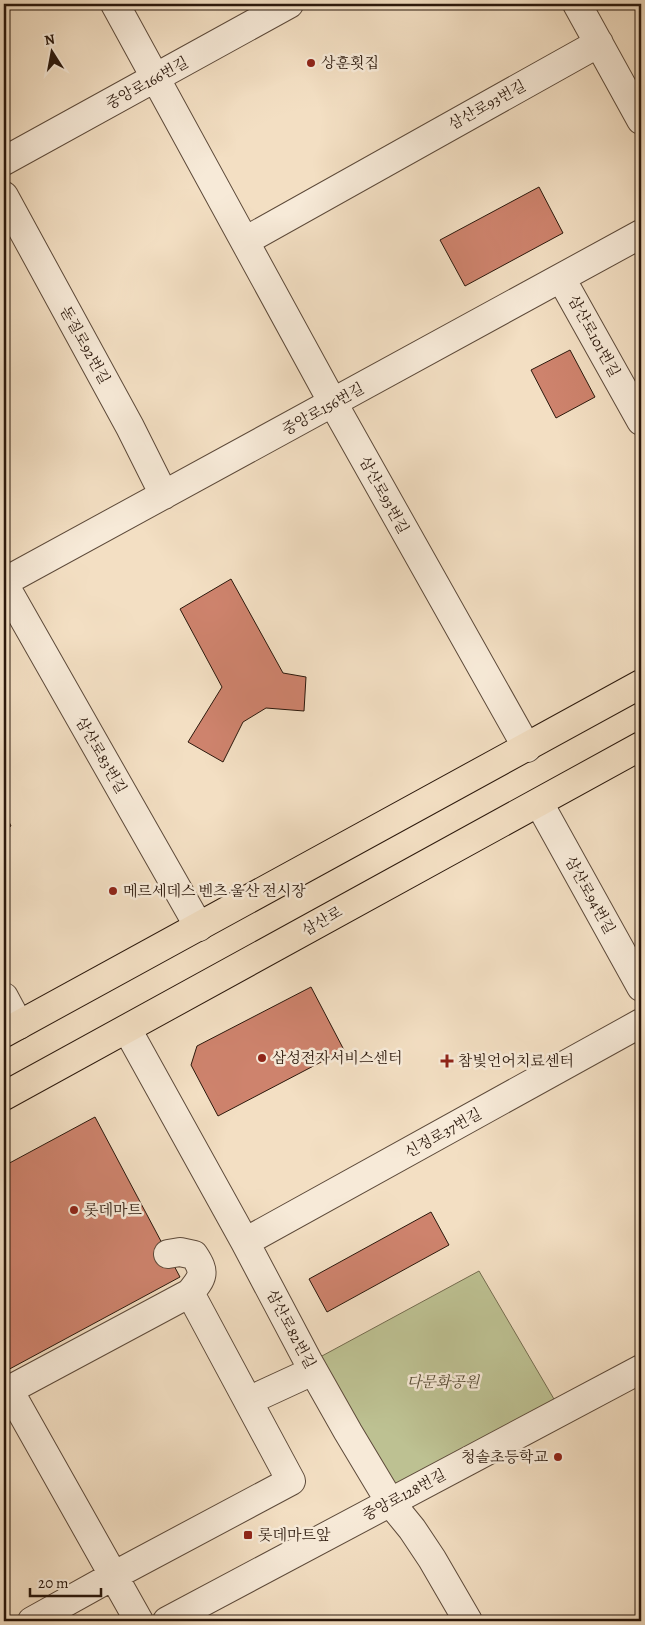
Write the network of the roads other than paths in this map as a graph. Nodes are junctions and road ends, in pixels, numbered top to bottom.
1 (115, 4) edge
2 (289, 4) edge
3 (577, 4) edge
4 (599, 43) junction
5 (156, 78) junction
6 (641, 120) edge
7 (4, 161) edge
8 (4, 196) edge
9 (641, 234) edge
10 (245, 241) junction
11 (561, 278) junction
12 (333, 403) junction
13 (641, 421) edge
14 (164, 494) junction
15 (4, 583) edge
16 (641, 684) edge
17 (641, 746) edge
18 (526, 748) junction
19 (539, 803) junction
20 (199, 926) junction
21 (641, 987) edge
22 (4, 997) edge
23 (641, 1023) edge
24 (11, 1029) edge
25 (127, 1029) junction
26 (4, 1096) edge
27 (245, 1242) junction
28 (168, 1254) dead end
29 (190, 1293) junction
30 (641, 1369) edge
31 (313, 1371) junction
32 (6, 1391) edge
33 (248, 1401) junction
34 (390, 1502) junction
35 (113, 1576) junction
36 (32, 1621) edge
37 (139, 1621) edge
38 (167, 1621) edge
39 (468, 1621) edge

1 - 5 street, 삼산로93번길
2 - 5 street, 중앙로166번길
3 - 4 street
4 - 6 street
4 - 10 street, 삼산로93번길
5 - 7 street, 중앙로166번길
5 - 10 street, 삼산로93번길
8 - 14 street, 돋질로92번길
9 - 11 street, 중앙로156번길
10 - 12 street, 삼산로93번길
11 - 12 street, 중앙로156번길
11 - 13 street, 삼산로101번길
12 - 14 street, 중앙로156번길
12 - 18 street, 삼산로93번길
14 - 15 street, 중앙로156번길
15 - 20 street, 삼산로83번길
16 - 18 main road
17 - 19 main road, 삼산로
18 - 20 main road
19 - 21 street, 삼산로94번길
19 - 25 main road, 삼산로
20 - 24 main road
22 - 24 street
23 - 27 street, 신정로37번길
25 - 26 main road, 삼산로
25 - 27 street, 삼산로82번길
27 - 31 street, 삼산로82번길
28 - 29 street
29 - 32 street
29 - 33 street
30 - 34 street, 중앙로128번길
31 - 33 street
31 - 34 street, 삼산로82번길
32 - 35 street
33 - 35 street
34 - 38 street, 중앙로128번길
34 - 39 street, 삼산로82번길
35 - 36 street
35 - 37 street

